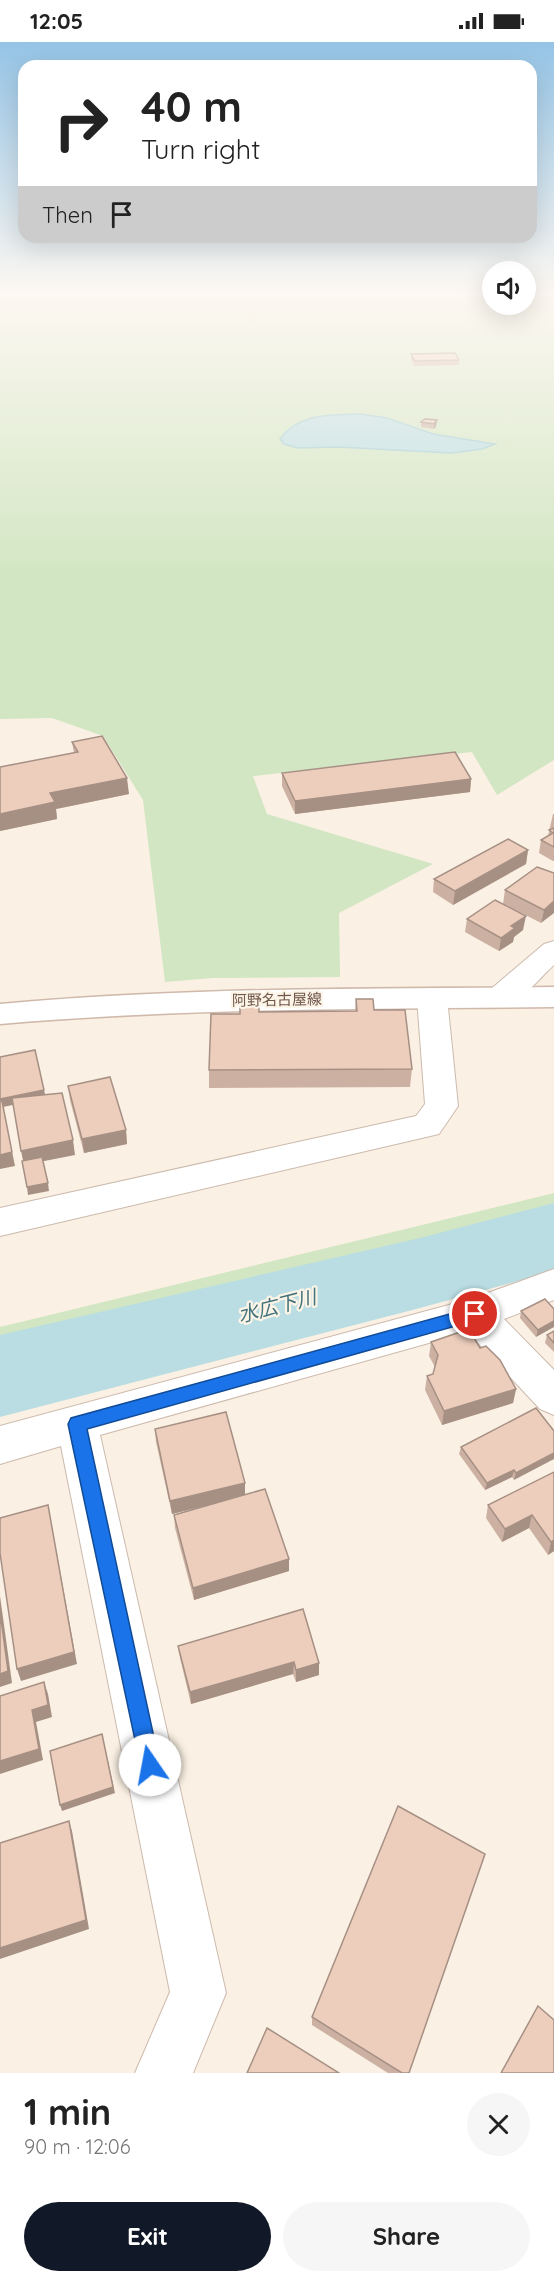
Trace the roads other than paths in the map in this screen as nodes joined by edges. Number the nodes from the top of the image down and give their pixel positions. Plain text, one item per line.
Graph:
1 (554, 950) edge
2 (502, 996) junction
3 (554, 997) edge
4 (432, 998) junction
5 (0, 1014) edge
6 (0, 1222) edge
7 (554, 1284) edge
8 (475, 1314) junction
9 (554, 1397) edge
10 (77, 1424) junction
11 (0, 1445) edge
12 (164, 2073) edge

1 - 2 street
2 - 3 main road, 阿野名古屋線
2 - 4 main road, 阿野名古屋線
4 - 5 main road, 阿野名古屋線
4 - 6 street
7 - 8 street
8 - 9 street
8 - 10 street
10 - 11 street
10 - 12 street

